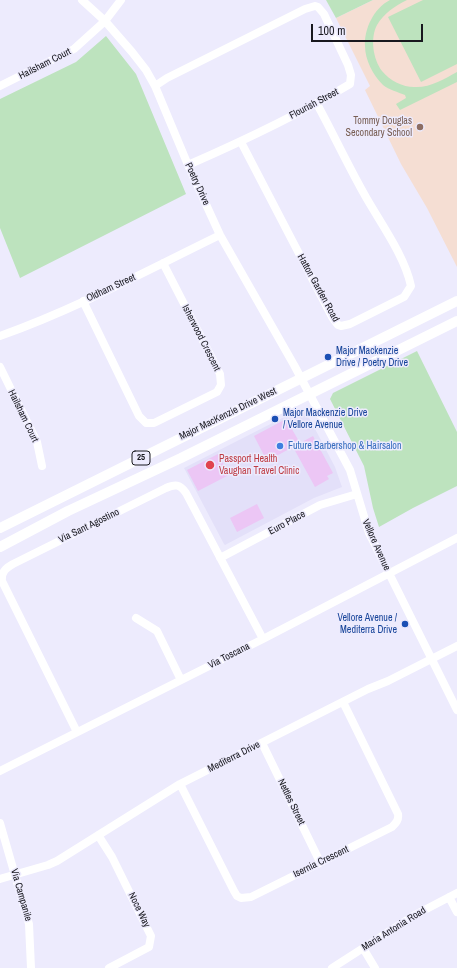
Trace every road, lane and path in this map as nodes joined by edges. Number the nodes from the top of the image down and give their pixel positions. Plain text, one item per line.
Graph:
1 (82, 0) edge
2 (121, 0) edge
3 (105, 21) junction
4 (0, 86) edge
5 (155, 86) junction
6 (317, 104) junction
7 (241, 142) junction
8 (188, 165) junction
9 (220, 235) junction
10 (163, 263) junction
11 (83, 301) junction
12 (457, 301) edge
13 (457, 321) edge
14 (0, 336) edge
15 (0, 367) edge
16 (300, 379) junction
17 (309, 394) junction
18 (42, 466) dead end
19 (357, 494) junction
20 (0, 528) edge
21 (457, 538) edge
22 (0, 547) edge
23 (220, 558) junction
24 (389, 573) junction
25 (136, 618) dead end
26 (263, 639) junction
27 (457, 646) edge
28 (432, 659) junction
29 (181, 680) junction
30 (343, 702) junction
31 (457, 710) edge
32 (77, 732) junction
33 (262, 743) junction
34 (0, 771) edge
35 (180, 784) junction
36 (0, 823) edge
37 (98, 835) junction
38 (320, 862) junction
39 (16, 875) junction
40 (0, 879) edge
41 (453, 895) edge
42 (457, 912) edge
43 (362, 948) junction
44 (31, 968) edge
45 (109, 968) edge
46 (332, 968) edge
47 (375, 968) edge

1 - 3 street, Poetry Drive
2 - 3 street, Hailsham Court
3 - 4 street, Hailsham Court
3 - 5 street, Poetry Drive
5 - 6 street, Flourish Street
5 - 8 street, Poetry Drive
6 - 7 street, Flourish Street
6 - 7 street, Hatton Garden Road
7 - 8 street, Flourish Street
8 - 9 street, Poetry Drive
9 - 10 street, Oldham Street
9 - 16 street, Poetry Drive
10 - 11 street, Oldham Street
10 - 11 street, Isherwood Crescent
11 - 14 street, Oldham Street
12 - 16 main road, Major MacKenzie Drive West / 25
13 - 17 main road, Major MacKenzie Drive West / 25
15 - 18 street, Hailsham Court
16 - 17 street, Vellore Avenue
16 - 20 main road, Major MacKenzie Drive West / 25
17 - 19 street, Vellore Avenue
17 - 22 main road, Major MacKenzie Drive West / 25
19 - 23 street, Euro Place
19 - 24 street, Vellore Avenue
21 - 24 street, Via Toscana
23 - 26 street, Via Sant Agostino
23 - 32 street, Via Sant Agostino
24 - 26 street, Via Toscana
24 - 28 street, Vellore Avenue
25 - 29 street
26 - 29 street, Via Toscana
27 - 28 street, Mediterra Drive
28 - 30 street, Mediterra Drive
28 - 31 street, Vellore Avenue
29 - 32 street, Via Toscana
30 - 33 street, Mediterra Drive
30 - 38 street, Isernia Crescent
32 - 34 street, Via Toscana
33 - 35 street, Mediterra Drive
33 - 38 street, Nettles Street
35 - 37 street, Mediterra Drive
35 - 38 street, Isernia Crescent
36 - 39 street, Via Campanile
37 - 39 street, Mediterra Drive
37 - 45 street, Noce Way
39 - 40 street, Mediterra Drive
39 - 44 street, Via Campanile
41 - 42 street
41 - 43 street, Maria Antonia Road
43 - 46 street, Maria Antonia Road
43 - 47 street

